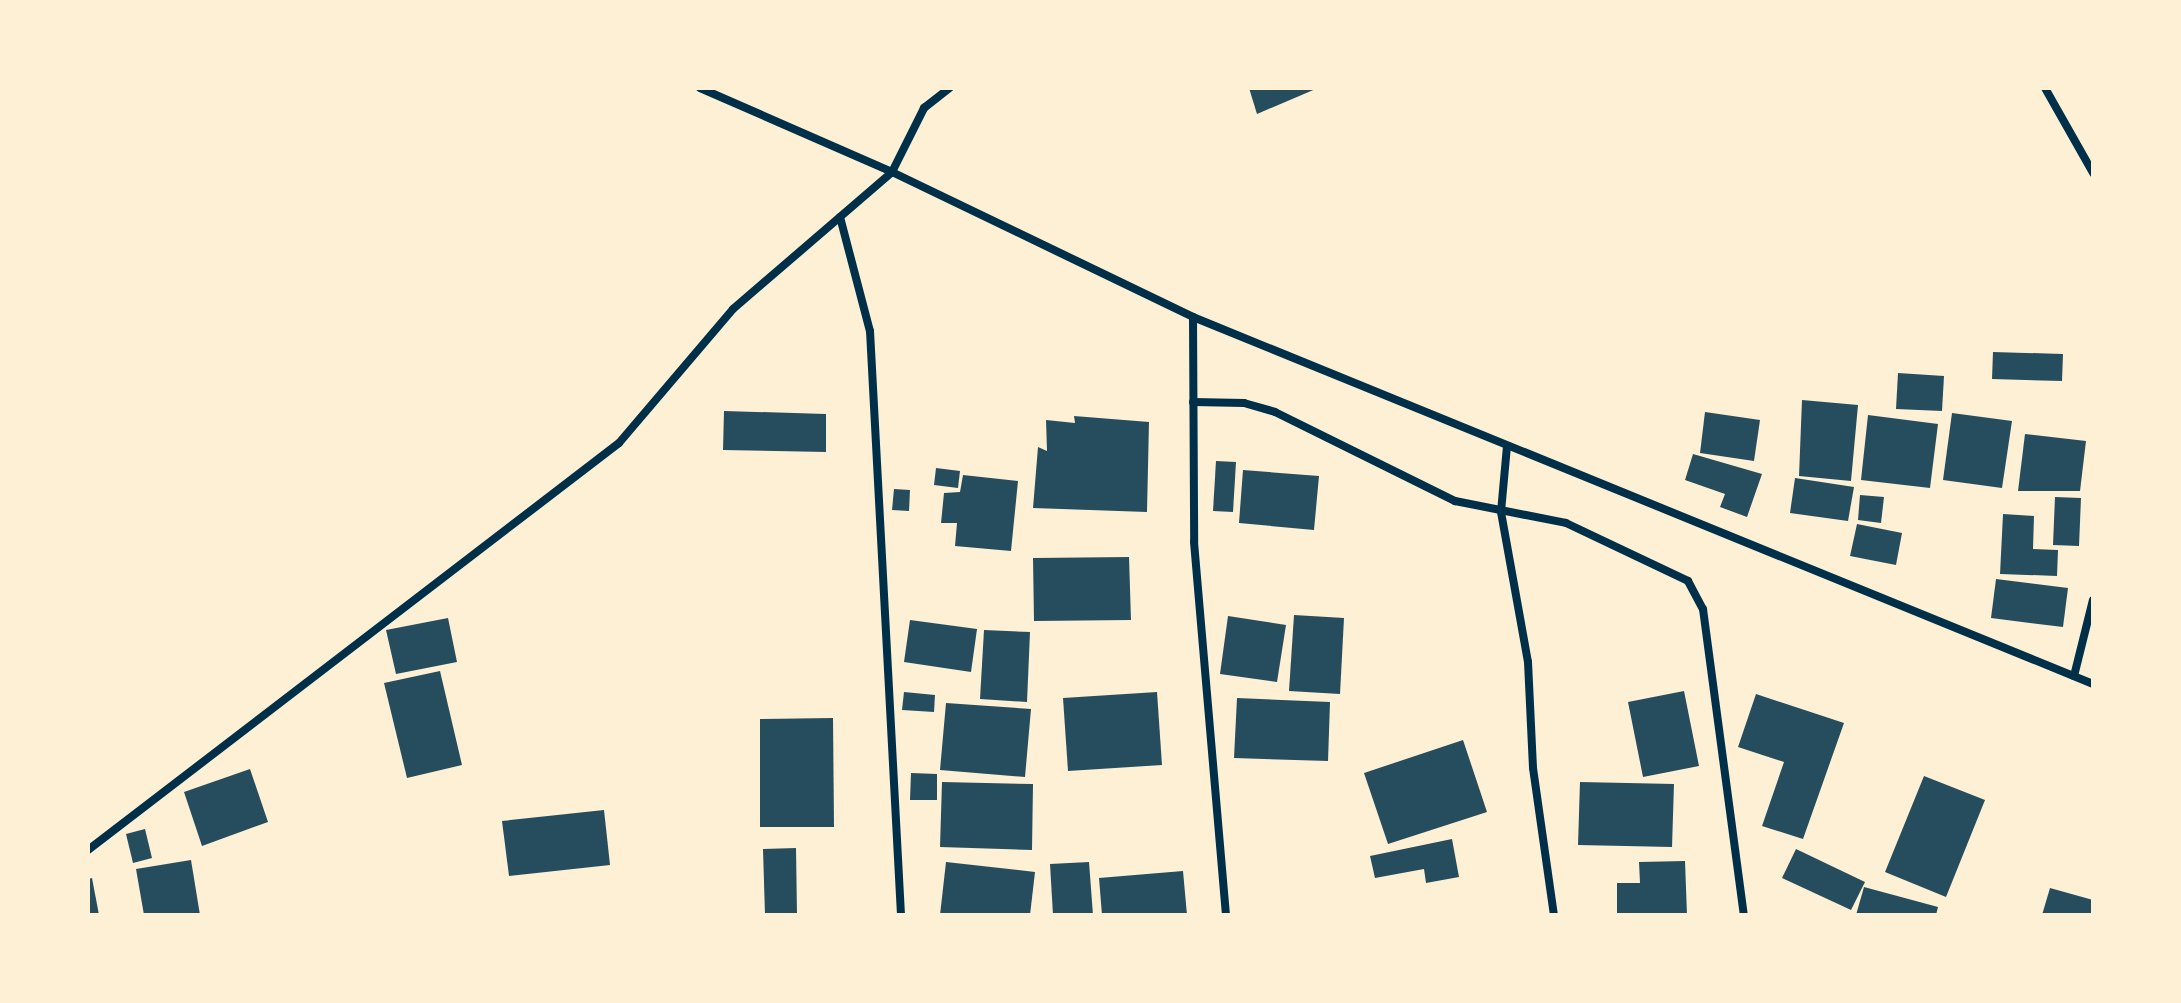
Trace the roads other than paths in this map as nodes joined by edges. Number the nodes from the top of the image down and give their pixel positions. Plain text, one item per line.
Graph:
1 (700, 88) edge
2 (950, 88) edge
3 (2045, 88) edge
4 (892, 172) junction
5 (2093, 173) edge
6 (840, 217) junction
7 (1193, 317) junction
8 (1193, 402) junction
9 (1507, 446) junction
10 (1501, 512) junction
11 (2093, 600) edge
12 (2074, 676) junction
13 (2093, 684) edge
14 (88, 850) edge
15 (901, 915) edge
16 (1226, 915) edge
17 (1554, 915) edge
18 (1744, 915) edge

1 - 4 street
2 - 4 street
3 - 5 street
4 - 6 street
4 - 7 street
6 - 14 street
6 - 15 street
7 - 8 street
7 - 9 street
8 - 10 street
8 - 16 street
9 - 10 street
9 - 12 street
10 - 17 street
10 - 18 street
11 - 12 street
12 - 13 street

